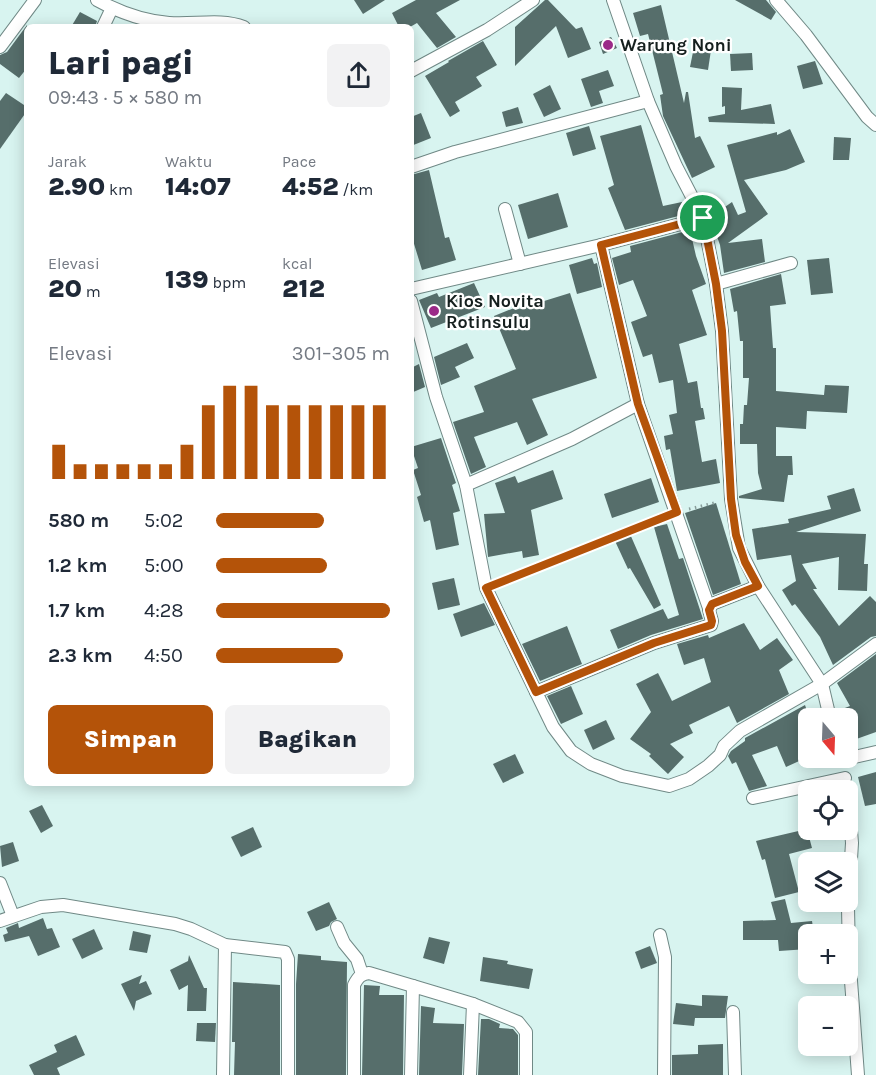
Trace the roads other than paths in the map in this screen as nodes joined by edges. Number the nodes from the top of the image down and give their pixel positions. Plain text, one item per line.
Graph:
1 (35, 0) edge
2 (97, 0) edge
3 (533, 0) edge
4 (613, 0) edge
5 (776, 0) edge
6 (112, 8) junction
7 (104, 24) edge
8 (165, 24) edge
9 (187, 24) edge
10 (232, 24) edge
11 (0, 47) edge
12 (415, 69) edge
13 (648, 101) junction
14 (876, 125) edge
15 (414, 165) edge
16 (505, 209) dead end
17 (703, 218) junction
18 (601, 245) junction
19 (791, 263) dead end
20 (516, 265) junction
21 (716, 284) junction
22 (414, 288) edge
23 (414, 314) edge
24 (638, 404) junction
25 (466, 485) junction
26 (758, 586) junction
27 (709, 608) junction
28 (876, 644) edge
29 (822, 684) junction
30 (536, 692) junction
31 (828, 708) edge
32 (876, 752) edge
33 (858, 756) edge
34 (798, 792) edge
35 (753, 798) dead end
36 (852, 840) edge
37 (0, 883) edge
38 (13, 916) junction
39 (0, 921) edge
40 (337, 927) dead end
41 (660, 935) dead end
42 (225, 945) junction
43 (362, 974) junction
44 (413, 987) junction
45 (473, 1004) junction
46 (733, 1012) dead end
47 (223, 1075) edge
48 (288, 1075) edge
49 (354, 1075) edge
50 (411, 1075) edge
51 (470, 1075) edge
52 (526, 1075) edge
53 (664, 1075) edge
54 (735, 1075) edge
55 (858, 1075) edge

1 - 11 street
2 - 6 street
3 - 12 street
4 - 13 street
5 - 14 street
6 - 7 street
6 - 8 street
9 - 10 street
13 - 15 street
13 - 17 street
16 - 20 street
17 - 18 street
17 - 21 street
18 - 20 street
18 - 24 street
19 - 21 street
20 - 22 street
21 - 26 street
23 - 25 street
24 - 25 street
24 - 27 street
25 - 30 street
26 - 27 street
26 - 29 street
27 - 30 street
28 - 29 street
29 - 30 street
29 - 31 street
32 - 33 street
34 - 35 street
36 - 55 street
37 - 38 street
38 - 39 street
38 - 42 street
40 - 43 street
41 - 53 street
42 - 47 street
42 - 48 street
43 - 44 street
43 - 49 street
44 - 45 street
44 - 50 street
45 - 51 street
45 - 52 street
46 - 54 street

